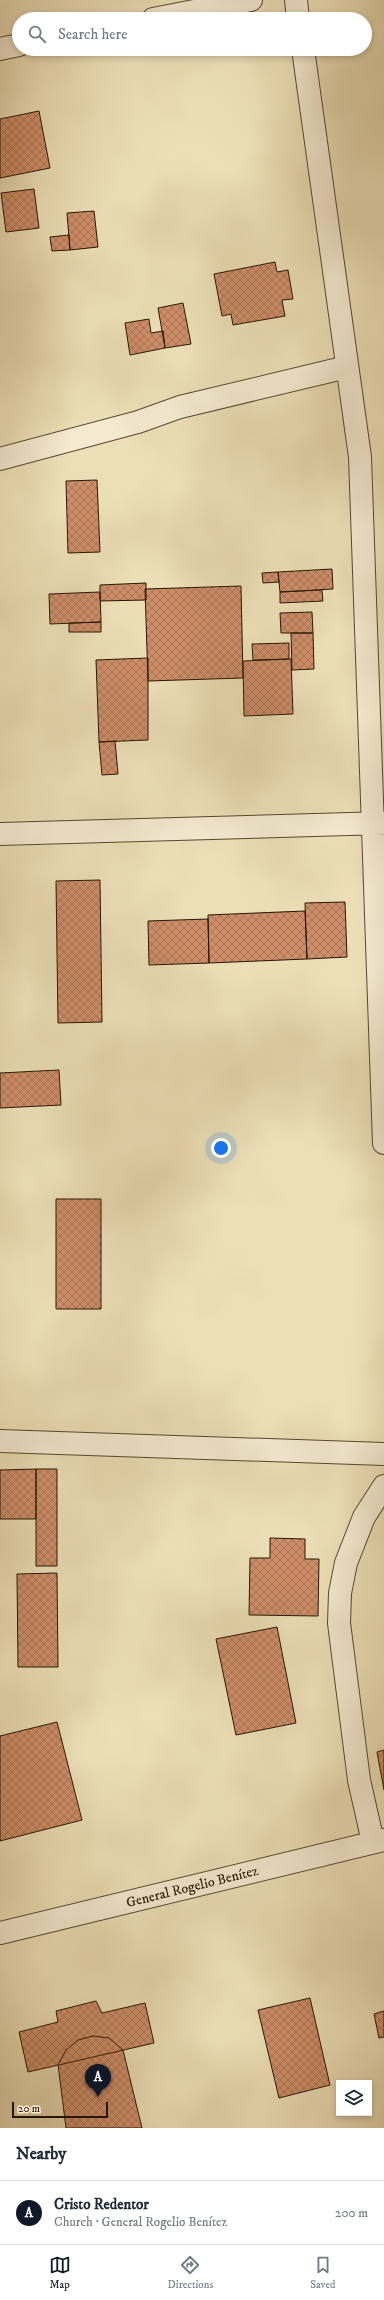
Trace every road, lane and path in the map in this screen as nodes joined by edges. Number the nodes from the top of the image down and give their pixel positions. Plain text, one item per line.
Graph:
1 (251, 0) edge
2 (296, 0) edge
3 (189, 12) edge
4 (297, 12) edge
5 (12, 46) edge
6 (0, 49) edge
7 (304, 56) edge
8 (347, 367) junction
9 (0, 459) edge
10 (379, 823) edge
11 (0, 834) edge
12 (384, 1143) edge
13 (0, 1441) edge
14 (384, 1454) edge
15 (384, 1486) edge
16 (378, 1841) edge
17 (0, 1933) edge

1 - 3 street
2 - 4 street
5 - 6 street
7 - 8 street
8 - 9 street
8 - 10 street
10 - 11 street
10 - 12 street
13 - 14 street
15 - 16 street
16 - 17 street, General Rogelio Benítez

